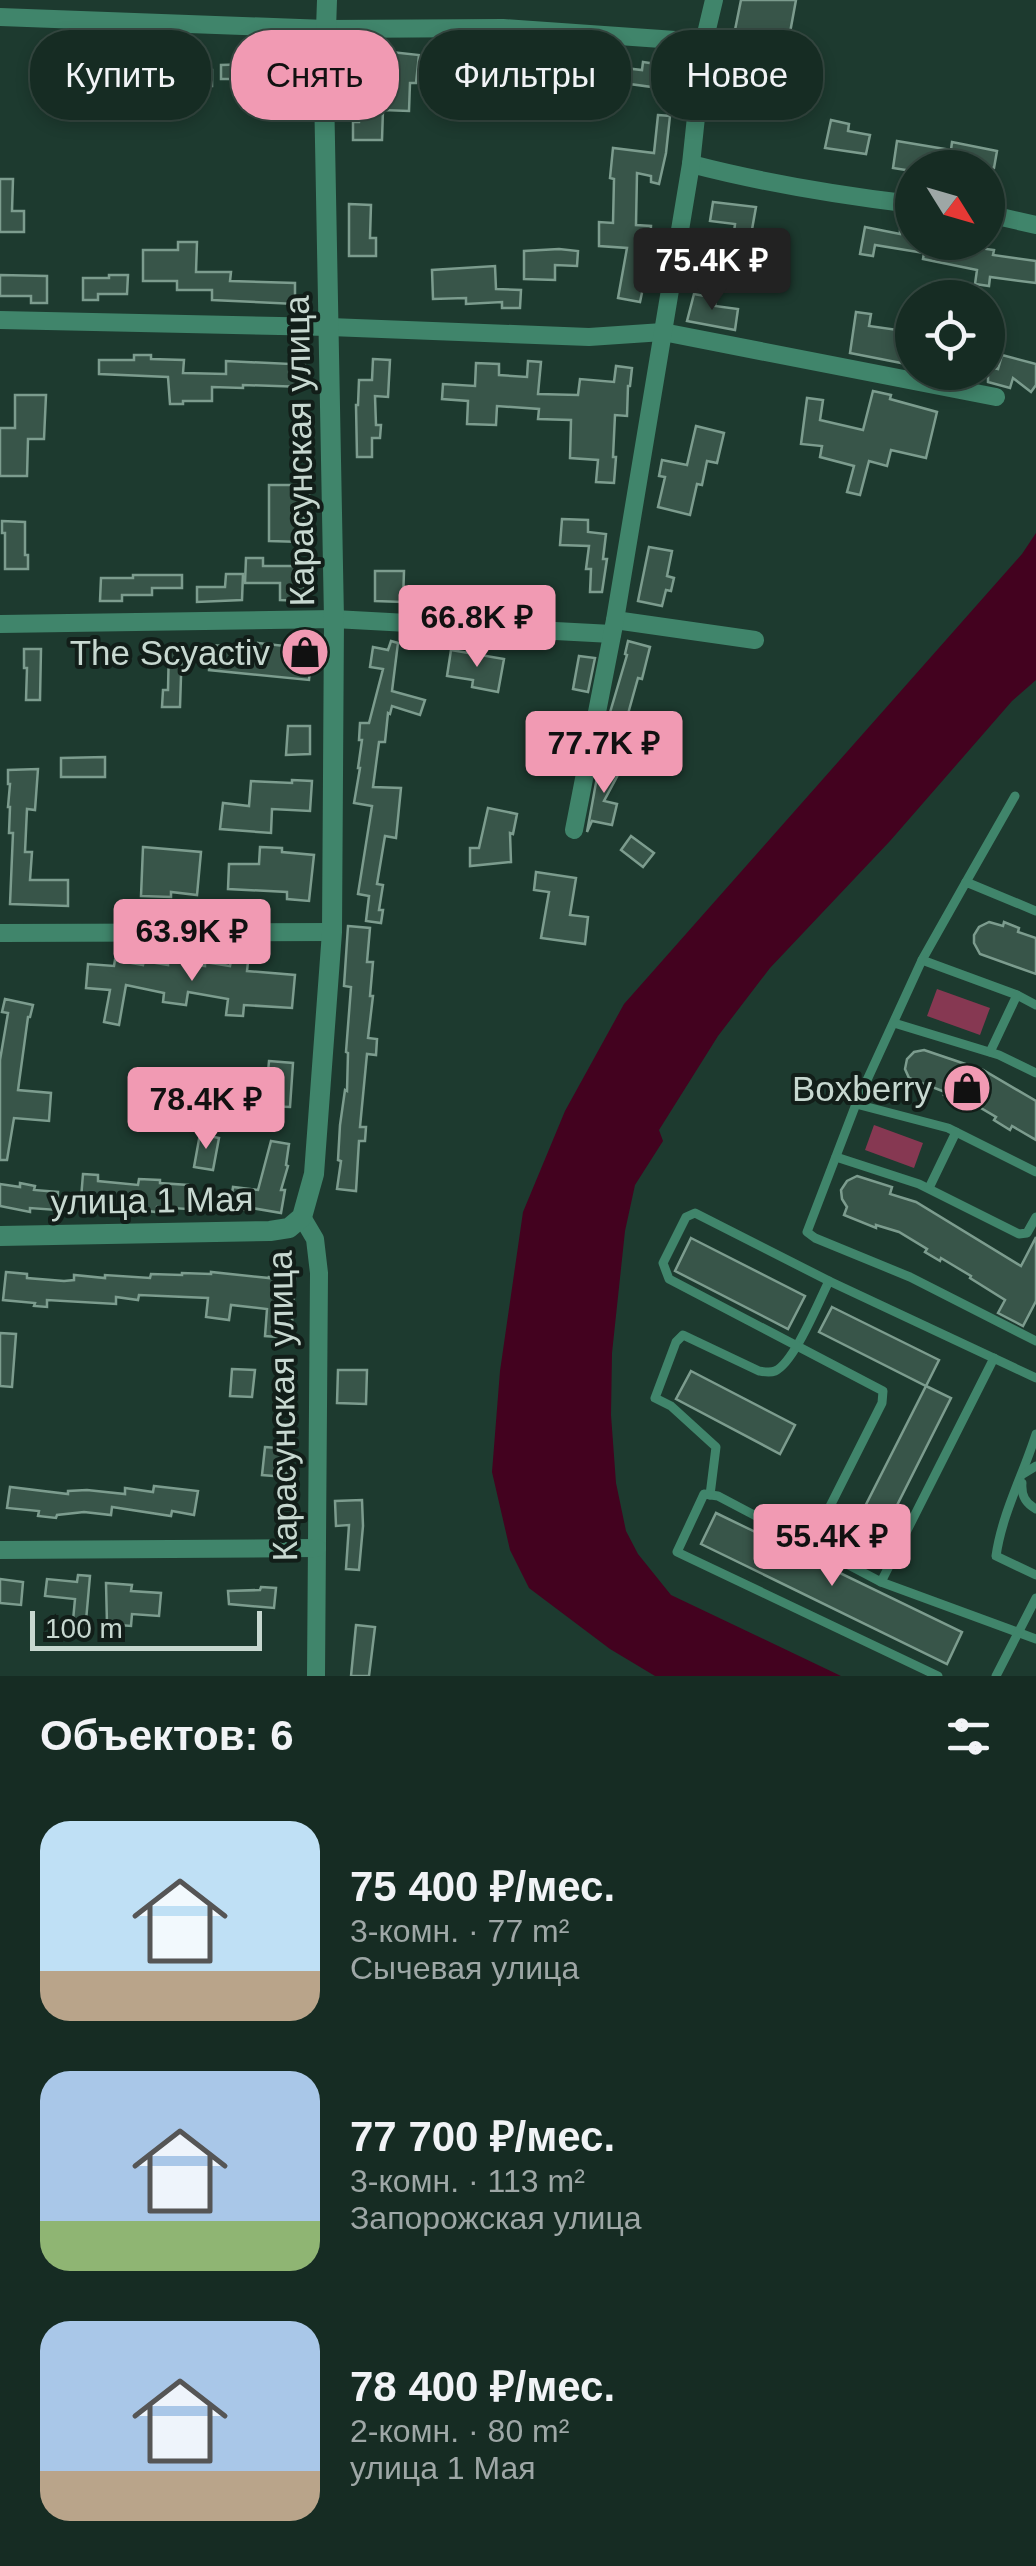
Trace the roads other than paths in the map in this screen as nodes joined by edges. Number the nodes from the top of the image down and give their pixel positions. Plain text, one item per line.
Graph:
1 (327, 0) edge
2 (714, 0) edge
3 (0, 17) edge
4 (326, 29) junction
5 (707, 30) edge
6 (651, 38) edge
7 (695, 120) edge
8 (690, 164) junction
9 (895, 202) edge
10 (1005, 218) edge
11 (1036, 225) edge
12 (0, 320) edge
13 (330, 327) junction
14 (663, 332) junction
15 (996, 397) dead end
16 (334, 619) junction
17 (0, 624) edge
18 (613, 627) junction
19 (755, 640) dead end
20 (1016, 796) dead end
21 (574, 830) dead end
22 (966, 882) junction
23 (1036, 911) edge
24 (0, 932) edge
25 (332, 932) junction
26 (922, 960) junction
27 (1017, 995) junction
28 (1036, 1005) edge
29 (894, 1023) junction
30 (990, 1052) junction
31 (1036, 1073) edge
32 (856, 1104) junction
33 (956, 1132) junction
34 (836, 1157) junction
35 (1036, 1172) edge
36 (929, 1188) junction
37 (1036, 1216) edge
38 (302, 1217) junction
39 (0, 1236) edge
40 (829, 1282) junction
41 (1036, 1340) edge
42 (798, 1346) junction
43 (994, 1358) junction
44 (1036, 1378) edge
45 (1036, 1434) edge
46 (1036, 1461) edge
47 (1023, 1474) junction
48 (710, 1495) junction
49 (1036, 1509) edge
50 (810, 1546) junction
51 (317, 1548) junction
52 (0, 1550) edge
53 (1036, 1575) edge
54 (881, 1582) junction
55 (1036, 1598) edge
56 (1019, 1632) junction
57 (1036, 1639) edge
58 (316, 1676) edge
59 (938, 1676) edge
60 (996, 1676) edge

1 - 4 street, Карасунская улица
2 - 5 street
3 - 4 street
4 - 6 street
4 - 13 street, Карасунская улица
7 - 8 street
8 - 9 street
8 - 14 street
10 - 11 street
12 - 13 street
13 - 14 street
13 - 16 street, Карасунская улица
14 - 15 street
14 - 18 street
16 - 17 street
16 - 18 street
16 - 25 street, Карасунская улица
18 - 19 street
18 - 21 street
20 - 22 lane
22 - 23 lane
22 - 26 lane
24 - 25 street
25 - 38 street, Карасунская улица
26 - 27 lane
26 - 29 lane
27 - 28 lane
27 - 30 lane
29 - 30 lane
29 - 32 lane
30 - 31 lane
32 - 33 lane
32 - 34 lane
33 - 35 lane
33 - 36 lane
34 - 36 lane
34 - 41 lane
36 - 37 lane
38 - 39 street, улица 1 Мая
38 - 51 street, Карасунская улица
40 - 42 lane
40 - 42 lane
40 - 43 lane
42 - 48 lane
42 - 50 lane
43 - 44 lane
43 - 54 lane
45 - 47 lane
46 - 47 lane
47 - 49 lane
47 - 53 lane
48 - 50 lane
48 - 59 lane
50 - 54 lane
51 - 52 street
51 - 58 street, Карасунская улица
54 - 56 lane
55 - 56 lane
56 - 57 lane
56 - 60 lane

